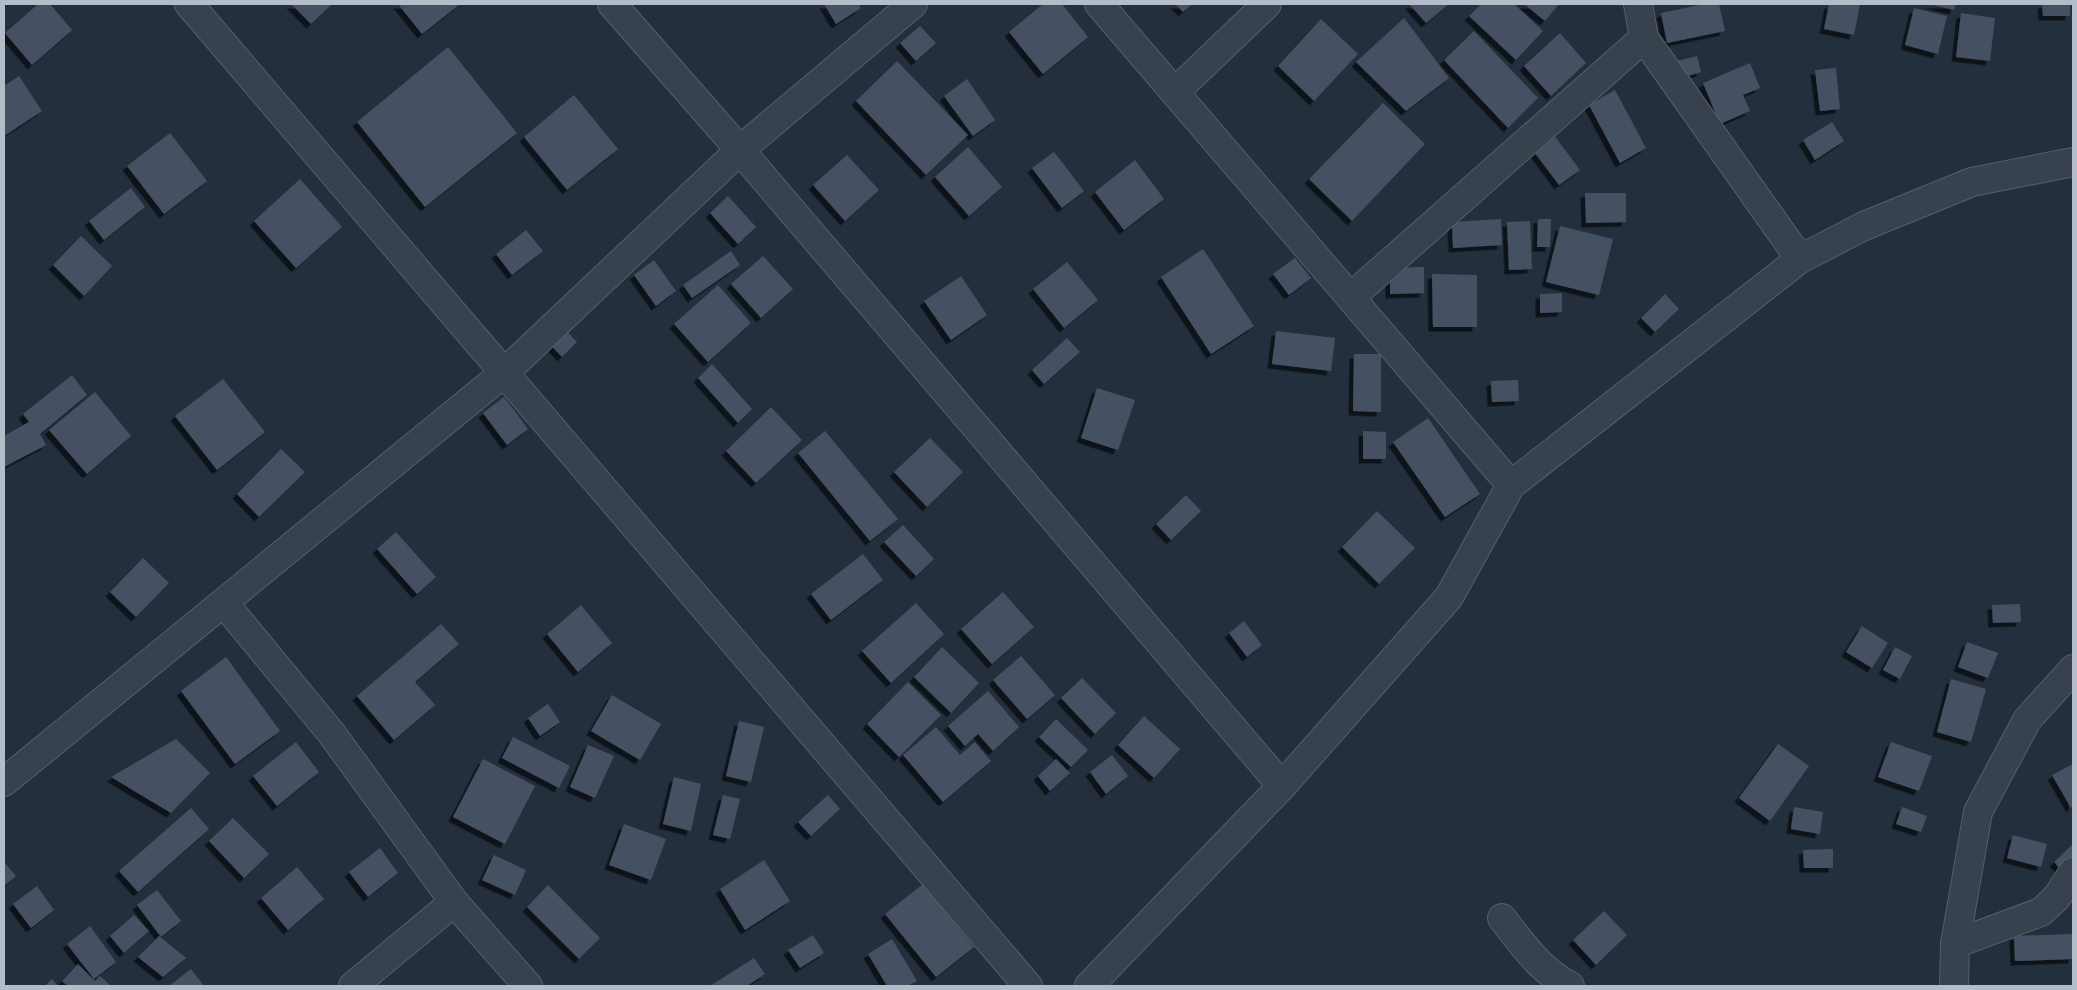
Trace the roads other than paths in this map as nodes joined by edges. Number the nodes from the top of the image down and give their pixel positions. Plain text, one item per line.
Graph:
1 (189, 4) edge
2 (612, 4) edge
3 (912, 4) edge
4 (1099, 4) edge
5 (1267, 4) edge
6 (1638, 4) edge
7 (1644, 38) junction
8 (1175, 92) junction
9 (740, 150) junction
10 (2073, 162) edge
11 (1800, 259) junction
12 (1351, 297) junction
13 (505, 372) junction
14 (1511, 485) junction
15 (224, 602) junction
16 (2073, 670) edge
17 (4, 782) edge
18 (1282, 786) junction
19 (2073, 872) edge
20 (454, 902) junction
21 (1502, 918) dead end
22 (1954, 944) junction
23 (353, 986) edge
24 (528, 986) edge
25 (1028, 986) edge
26 (1089, 986) edge
27 (1570, 986) edge
28 (1954, 986) edge

1 - 13 street
2 - 9 street
3 - 9 street
4 - 8 street
5 - 8 street
6 - 7 street
7 - 11 street
7 - 12 street
8 - 12 street
9 - 13 street
9 - 18 street
10 - 11 street
11 - 14 street
12 - 14 street
13 - 15 street
13 - 25 street
14 - 18 street
15 - 17 street
15 - 20 street
16 - 22 street
18 - 26 street
19 - 22 street
20 - 23 street
20 - 24 street
21 - 27 street
22 - 28 street

